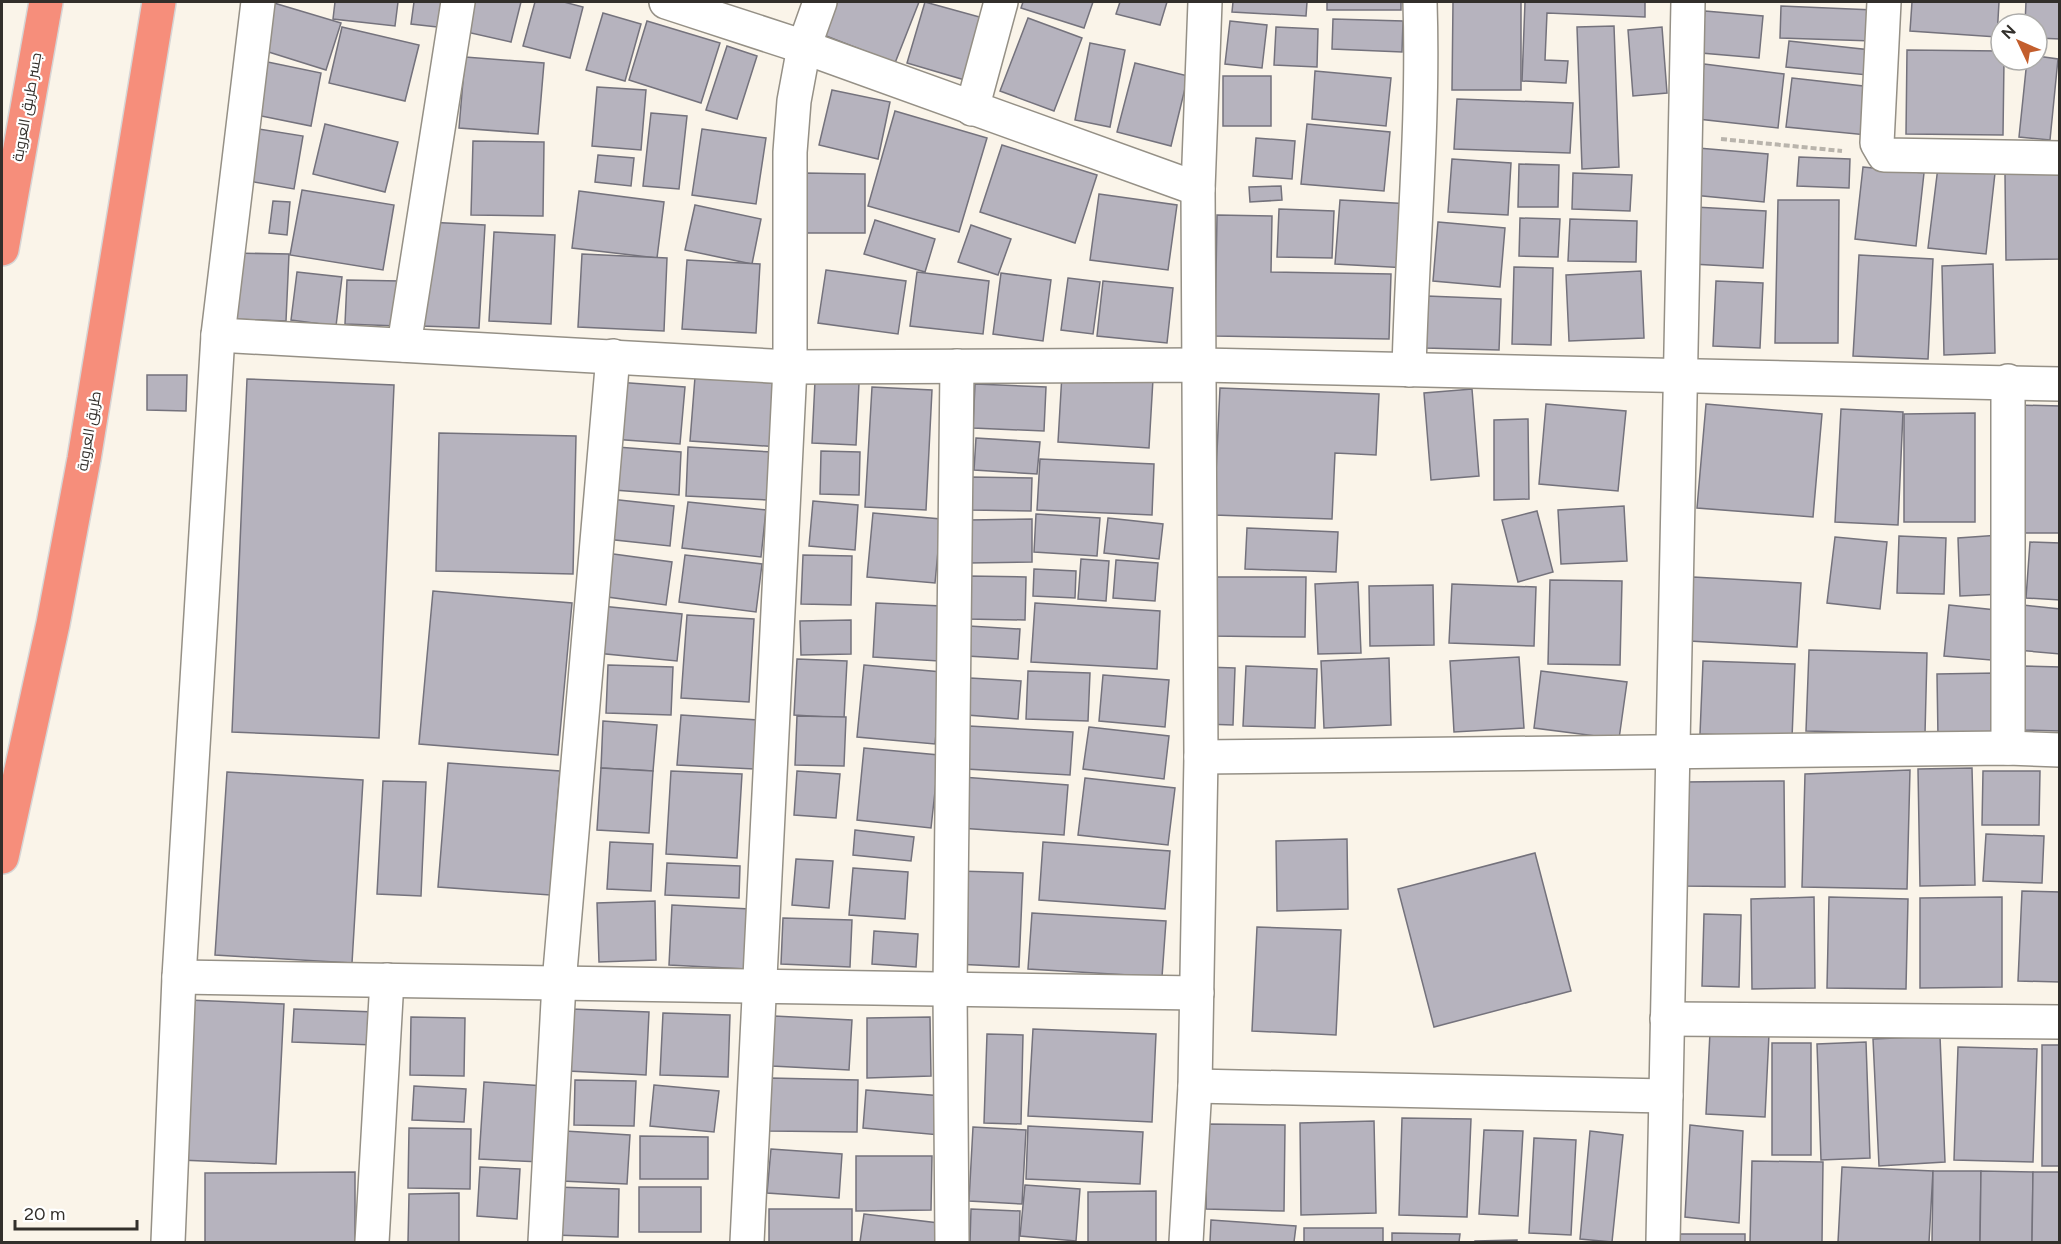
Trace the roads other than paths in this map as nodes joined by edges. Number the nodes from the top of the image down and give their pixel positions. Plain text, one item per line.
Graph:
1 (46, 2) edge
2 (159, 2) edge
3 (258, 2) edge
4 (458, 2) edge
5 (666, 2) edge
6 (820, 2) edge
7 (1001, 2) edge
8 (1205, 2) edge
9 (1420, 2) edge
10 (1688, 2) edge
11 (1884, 2) edge
12 (804, 47) junction
13 (972, 109) junction
14 (2060, 158) edge
15 (1198, 189) junction
16 (2, 249) edge
17 (218, 335) junction
18 (404, 345) junction
19 (613, 356) junction
20 (1201, 365) junction
21 (957, 366) junction
22 (790, 367) junction
23 (1409, 370) junction
24 (1680, 375) junction
25 (2008, 381) junction
26 (2060, 384) edge
27 (2008, 748) junction
28 (2060, 750) edge
29 (1673, 752) junction
30 (1201, 757) junction
31 (2, 857) edge
32 (179, 977) junction
33 (387, 980) junction
34 (559, 983) junction
35 (760, 987) junction
36 (950, 989) junction
37 (1197, 993) junction
38 (1667, 1019) junction
39 (2060, 1022) edge
40 (1195, 1086) junction
41 (1666, 1096) junction
42 (168, 1242) edge
43 (372, 1242) edge
44 (545, 1242) edge
45 (747, 1242) edge
46 (952, 1242) edge
47 (1186, 1242) edge
48 (1663, 1242) edge

1 - 16 highway, جسر طريق العروبة
2 - 31 highway, طريق العروبة
3 - 17 street
4 - 18 street
5 - 12 street
6 - 12 street
7 - 13 street
8 - 15 street
9 - 23 street
10 - 24 street
11 - 14 street
12 - 13 street
12 - 22 street
13 - 15 street
15 - 20 street
17 - 18 street
17 - 32 street
18 - 19 street
19 - 22 street
19 - 34 street
20 - 21 street
20 - 23 street
20 - 30 street
21 - 22 street
21 - 36 street
22 - 35 street
23 - 24 street
24 - 25 street
24 - 29 street
25 - 26 street
25 - 27 street
27 - 28 street
27 - 29 street
29 - 30 street
29 - 38 street
30 - 37 street
32 - 33 street
32 - 42 street
33 - 34 street
33 - 43 street
34 - 35 street
34 - 44 street
35 - 36 street
35 - 45 street
36 - 37 street
36 - 46 street
37 - 40 street
38 - 39 street
38 - 41 street
40 - 41 street
40 - 47 street
41 - 48 street

